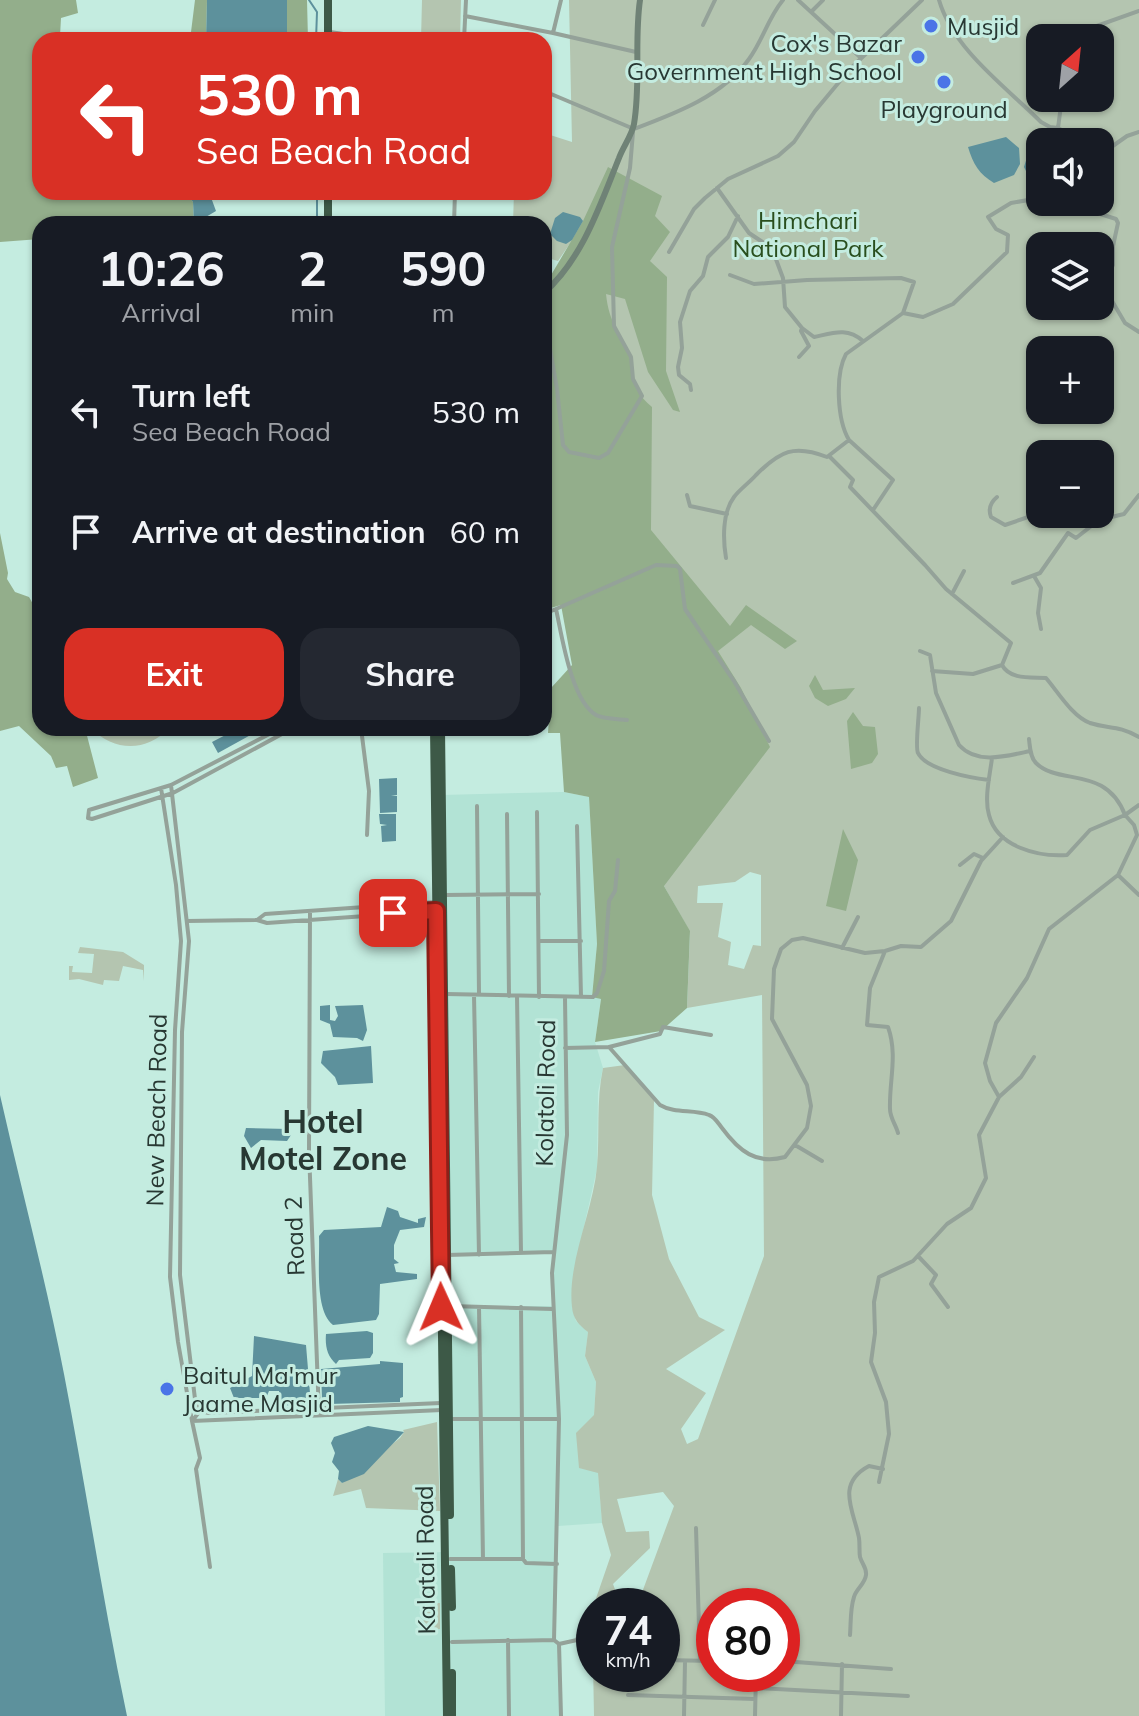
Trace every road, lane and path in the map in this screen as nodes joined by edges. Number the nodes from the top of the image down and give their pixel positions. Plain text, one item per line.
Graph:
1 (328, 0) edge
2 (466, 0) edge
3 (561, 0) edge
4 (640, 0) edge
5 (715, 0) edge
6 (783, 0) edge
7 (798, 0) edge
8 (823, 0) edge
9 (922, 0) edge
10 (939, 0) edge
11 (812, 11) junction
12 (1139, 11) edge
13 (465, 16) junction
14 (1102, 24) edge
15 (703, 25) dead end
16 (328, 32) edge
17 (464, 32) edge
18 (548, 32) edge
19 (553, 33) joint
20 (636, 52) junction
21 (861, 59) junction
22 (552, 94) edge
23 (1060, 112) edge
24 (1058, 128) joint
25 (634, 129) junction
26 (1139, 132) edge
27 (1114, 145) edge
28 (717, 188) junction
29 (1026, 200) edge
30 (738, 216) junction
31 (1107, 216) edge
32 (669, 252) dead end
33 (730, 275) dead end
34 (784, 282) junction
35 (552, 284) edge
36 (903, 313) junction
37 (802, 328) junction
38 (1139, 332) edge
39 (863, 341) junction
40 (799, 357) dead end
41 (552, 360) edge
42 (691, 390) dead end
43 (849, 440) junction
44 (829, 456) junction
45 (687, 495) dead end
46 (1139, 495) edge
47 (997, 497) dead end
48 (873, 510) junction
49 (727, 514) junction
50 (1114, 516) edge
51 (1026, 519) edge
52 (1088, 528) edge
53 (726, 558) dead end
54 (964, 571) dead end
55 (1034, 576) junction
56 (1013, 583) dead end
57 (952, 594) junction
58 (556, 609) junction
59 (552, 611) edge
60 (1041, 629) dead end
61 (920, 651) dead end
62 (1002, 665) junction
63 (932, 671) junction
64 (919, 708) dead end
65 (627, 720) dead end
66 (266, 736) edge
67 (278, 736) edge
68 (362, 736) edge
69 (435, 736) edge
70 (440, 736) edge
71 (1139, 737) edge
72 (1029, 739) dead end
73 (769, 741) dead end
74 (1030, 751) junction
75 (992, 758) junction
76 (438, 775) junction
77 (989, 780) junction
78 (171, 785) junction
79 (161, 788) junction
80 (173, 793) junction
81 (162, 796) junction
82 (1139, 805) edge
83 (477, 806) dead end
84 (537, 812) dead end
85 (507, 814) dead end
86 (1125, 815) junction
87 (577, 826) dead end
88 (367, 835) dead end
89 (1003, 837) junction
90 (983, 858) junction
91 (618, 860) dead end
92 (960, 865) dead end
93 (1118, 875) junction
94 (1137, 888) edge
95 (508, 894) junction
96 (539, 894) junction
97 (477, 895) junction
98 (1139, 895) edge
99 (438, 903) junction
100 (371, 906) junction
101 (310, 911) junction
102 (372, 915) junction
103 (858, 917) dead end
104 (180, 920) junction
105 (257, 920) junction
106 (311, 920) junction
107 (187, 921) junction
108 (539, 941) junction
109 (581, 941) junction
110 (842, 948) junction
111 (885, 951) junction
112 (444, 994) junction
113 (476, 995) junction
114 (177, 996) junction
115 (509, 996) junction
116 (517, 996) junction
117 (185, 997) junction
118 (539, 997) junction
119 (581, 997) junction
120 (565, 998) junction
121 (711, 1035) dead end
122 (609, 1047) junction
123 (565, 1048) junction
124 (1034, 1057) dead end
125 (175, 1071) junction
126 (182, 1071) junction
127 (999, 1097) junction
128 (898, 1133) dead end
129 (795, 1145) junction
130 (822, 1161) dead end
131 (553, 1252) junction
132 (521, 1253) junction
133 (446, 1255) junction
134 (479, 1255) junction
135 (918, 1256) junction
136 (180, 1275) junction
137 (170, 1277) junction
138 (444, 1277) junction
139 (448, 1306) junction
140 (479, 1307) junction
141 (521, 1307) junction
142 (948, 1307) dead end
143 (552, 1309) junction
144 (445, 1405) junction
145 (318, 1407) junction
146 (200, 1411) junction
147 (319, 1415) junction
148 (449, 1419) junction
149 (481, 1419) junction
150 (522, 1419) junction
151 (559, 1419) junction
152 (192, 1421) junction
153 (883, 1469) junction
154 (879, 1482) dead end
155 (696, 1528) dead end
156 (450, 1559) junction
157 (483, 1559) junction
158 (523, 1559) junction
159 (557, 1564) junction
160 (210, 1567) dead end
161 (698, 1588) edge
162 (850, 1635) dead end
163 (508, 1640) junction
164 (576, 1640) edge
165 (452, 1642) junction
166 (557, 1642) junction
167 (696, 1660) edge
168 (680, 1661) edge
169 (685, 1661) junction
170 (800, 1662) edge
171 (842, 1664) junction
172 (891, 1669) dead end
173 (800, 1690) edge
174 (755, 1692) edge
175 (842, 1692) junction
176 (628, 1695) dead end
177 (908, 1696) dead end
178 (684, 1698) junction
179 (755, 1699) junction
180 (450, 1716) edge
181 (509, 1716) edge
182 (561, 1716) edge
183 (684, 1716) edge
184 (755, 1716) edge
185 (841, 1716) edge

1 - 16 highway
2 - 13 street
3 - 19 street
4 - 20 street
5 - 15 street
6 - 25 street
7 - 11 street
8 - 11 street
9 - 21 street
10 - 24 street
11 - 21 street
12 - 14 street
13 - 17 street
13 - 18 street
19 - 20 street
20 - 25 street
21 - 28 street
22 - 25 street
23 - 24 street
25 - 35 street
25 - 41 street
26 - 27 street
28 - 30 street
28 - 32 street
29 - 36 street
30 - 34 street
30 - 42 street
31 - 38 street
33 - 34 street
34 - 36 street
34 - 37 street
36 - 39 street
37 - 39 street
37 - 40 street
39 - 43 street
43 - 44 street
43 - 48 street
44 - 48 street
44 - 49 street
45 - 49 street
46 - 50 street
47 - 51 street
48 - 57 street
49 - 53 street
52 - 55 street
54 - 57 street
55 - 56 street
55 - 60 street
57 - 62 street
58 - 59 street
58 - 65 street
58 - 73 street
61 - 63 street
62 - 63 street
62 - 71 street
63 - 75 street
64 - 77 street
66 - 78 street
67 - 80 street
68 - 88 street
69 - 76 highway
70 - 76 highway
72 - 74 street
74 - 75 street
74 - 86 street
75 - 77 street
76 - 99 highway
77 - 89 street
78 - 79 street
78 - 80 street, New Beach Road
79 - 81 street, New Beach Road
79 - 81 street
80 - 81 street
80 - 107 street, New Beach Road
81 - 104 street, New Beach Road
82 - 86 street
83 - 97 street
84 - 96 street
85 - 95 street
86 - 89 street
86 - 93 street
87 - 109 street
89 - 90 street
90 - 92 street
90 - 111 street
91 - 119 street
93 - 94 street
93 - 127 street
94 - 98 street
95 - 96 street
95 - 97 street
95 - 115 street
96 - 108 street
97 - 99 street
97 - 113 street
99 - 100 street
99 - 102 street
99 - 112 highway
99 - 138 highway
100 - 101 street
100 - 102 street
101 - 105 street
101 - 106 street, Road 2
102 - 106 street
103 - 110 street
104 - 107 street
104 - 114 street, New Beach Road
105 - 106 street
105 - 107 street
106 - 145 street, Road 2
107 - 117 street, New Beach Road
108 - 109 street
108 - 118 street
109 - 119 street
110 - 111 street
110 - 129 street
111 - 128 street
112 - 113 street, Kolatoli Road
112 - 133 highway
113 - 115 street, Kolatoli Road
113 - 134 street
114 - 117 street
114 - 125 street, New Beach Road
115 - 116 street, Kolatoli Road
116 - 118 street, Kolatoli Road
116 - 132 street, Kolatoli Road
117 - 126 street, New Beach Road
118 - 120 street, Kolatoli Road
119 - 120 street
120 - 123 street, Kolatoli Road
121 - 122 street
122 - 123 street
122 - 129 street
123 - 131 street, Kolatoli Road
124 - 127 street
125 - 126 street
125 - 137 street, New Beach Road
126 - 136 street, New Beach Road
127 - 135 street
129 - 130 street
131 - 132 street
131 - 143 street, Kolatoli Road
132 - 134 street
133 - 134 street
133 - 138 highway
135 - 142 street
135 - 153 street
136 - 137 street
136 - 146 street, New Beach Road
137 - 152 street, New Beach Road
138 - 139 highway
138 - 144 highway
139 - 140 street
139 - 144 highway
140 - 141 street
140 - 149 street
141 - 143 street
141 - 150 street
143 - 151 street
144 - 145 street
144 - 147 street
144 - 148 highway, Kalatali Road
144 - 180 highway, Kalatali Road
145 - 146 street
145 - 147 street, Road 2
146 - 152 street
147 - 152 street
148 - 149 street
148 - 156 highway, Kalatali Road
149 - 150 street
149 - 157 street
150 - 151 street
150 - 158 street
151 - 159 street
152 - 160 street, New Beach Road
153 - 154 street
153 - 162 street
155 - 161 street
156 - 157 street
156 - 165 highway, Kalatali Road
157 - 158 street
158 - 159 street
159 - 166 street
163 - 165 street
163 - 166 street
163 - 181 street
164 - 166 street
165 - 180 highway, Kalatali Road
166 - 182 street
167 - 169 street
168 - 169 street
169 - 178 street
170 - 171 street
171 - 172 street
171 - 175 street
173 - 175 street
174 - 179 street
175 - 177 street
175 - 185 street
176 - 178 street
178 - 179 street
178 - 183 street
179 - 184 street

